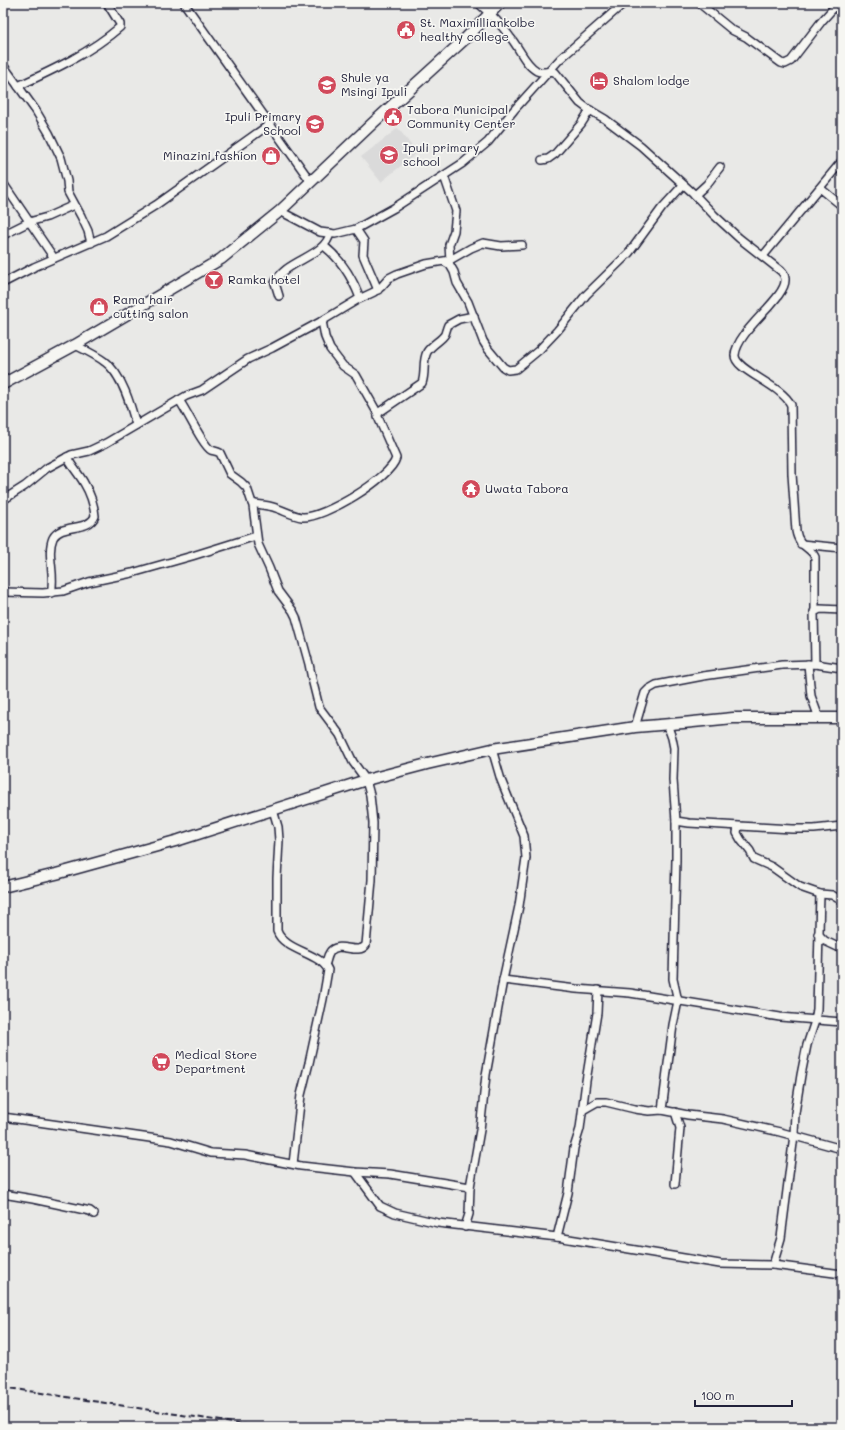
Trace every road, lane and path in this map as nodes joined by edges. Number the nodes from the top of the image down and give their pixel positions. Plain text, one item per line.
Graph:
1 (107, 3) edge
2 (478, 3) edge
3 (500, 3) edge
4 (699, 3) edge
5 (838, 3) edge
6 (187, 4) edge
7 (620, 4) edge
8 (490, 13) junction
9 (3, 65) edge
10 (550, 72) junction
11 (18, 86) junction
12 (590, 110) junction
13 (270, 124) junction
14 (542, 160) dead end
15 (842, 161) edge
16 (720, 167) dead end
17 (444, 176) junction
18 (311, 182) junction
19 (3, 183) edge
20 (683, 185) junction
21 (820, 188) junction
22 (695, 195) junction
23 (74, 205) junction
24 (842, 206) edge
25 (280, 211) junction
26 (29, 222) junction
27 (356, 229) junction
28 (330, 233) junction
29 (3, 235) edge
30 (91, 244) junction
31 (522, 245) dead end
32 (324, 246) junction
33 (763, 256) junction
34 (54, 258) junction
35 (447, 261) junction
36 (3, 282) edge
37 (378, 290) junction
38 (279, 296) dead end
39 (360, 298) junction
40 (474, 316) junction
41 (322, 321) junction
42 (75, 345) junction
43 (3, 384) edge
44 (179, 400) junction
45 (378, 414) junction
46 (136, 425) junction
47 (67, 457) junction
48 (3, 500) edge
49 (252, 503) junction
50 (256, 536) junction
51 (801, 544) junction
52 (842, 548) edge
53 (3, 592) edge
54 (51, 593) junction
55 (815, 610) junction
56 (842, 610) edge
57 (812, 664) junction
58 (842, 668) edge
59 (819, 718) junction
60 (842, 718) edge
61 (667, 724) junction
62 (635, 727) junction
63 (492, 749) junction
64 (366, 780) junction
65 (273, 810) junction
66 (676, 821) junction
67 (842, 826) edge
68 (738, 827) junction
69 (3, 887) edge
70 (820, 894) junction
71 (842, 901) edge
72 (818, 934) junction
73 (842, 949) edge
74 (325, 964) junction
75 (503, 980) junction
76 (598, 990) junction
77 (678, 1001) junction
78 (815, 1021) junction
79 (842, 1022) edge
80 (582, 1110) junction
81 (662, 1110) junction
82 (676, 1112) junction
83 (3, 1117) edge
84 (794, 1136) junction
85 (842, 1149) edge
86 (293, 1164) junction
87 (355, 1172) junction
88 (675, 1184) dead end
89 (470, 1187) junction
90 (3, 1194) edge
91 (94, 1214) dead end
92 (469, 1214) junction
93 (465, 1227) junction
94 (476, 1228) junction
95 (557, 1237) junction
96 (774, 1265) junction
97 (842, 1274) edge

1 - 11 street
2 - 8 street
3 - 8 highway
4 - 5 street
6 - 13 street
7 - 10 street
8 - 10 street
8 - 18 highway
9 - 11 street
10 - 12 street
10 - 17 street
11 - 23 street
12 - 14 street
12 - 20 street
13 - 18 street
13 - 30 street
15 - 21 street
16 - 22 street
17 - 27 street
17 - 35 street
18 - 25 highway
19 - 26 street
20 - 22 street
20 - 40 street
21 - 24 street
21 - 33 street
22 - 33 street
23 - 26 street
23 - 30 street
25 - 28 street
25 - 42 highway
26 - 29 street
26 - 34 street
27 - 28 street
27 - 37 street
28 - 32 street
30 - 34 street
31 - 35 street
32 - 38 street
32 - 39 street
33 - 51 street
34 - 36 street
35 - 37 street
35 - 40 street
37 - 39 street
39 - 41 street
40 - 45 street
41 - 44 street
41 - 45 street
42 - 43 highway
42 - 46 street
44 - 46 street
44 - 49 street
45 - 49 street
46 - 47 street
47 - 48 street
47 - 54 street
49 - 50 street
50 - 54 street
50 - 64 street
51 - 52 street
51 - 55 street
53 - 54 street
55 - 56 street
55 - 57 street
57 - 58 street
57 - 59 street
57 - 62 street
59 - 60 highway
59 - 61 highway
61 - 62 highway
61 - 66 street
62 - 63 highway
63 - 64 highway
63 - 75 street
64 - 65 highway
64 - 74 street
65 - 69 highway
65 - 74 street
66 - 68 street
66 - 77 street
67 - 68 street
68 - 70 street
70 - 71 street
70 - 72 street
72 - 73 street
72 - 78 street
74 - 86 street
75 - 76 street
75 - 89 street
76 - 77 street
76 - 80 street
77 - 78 street
77 - 81 street
78 - 79 street
78 - 84 street
80 - 81 street
80 - 95 street
81 - 82 street
82 - 84 street
82 - 88 street
83 - 86 street
84 - 85 street
84 - 96 street
86 - 87 street
87 - 89 street
87 - 93 street
89 - 92 street
90 - 91 street
92 - 93 street
92 - 94 street
93 - 94 street
94 - 95 street
95 - 96 street
96 - 97 street

